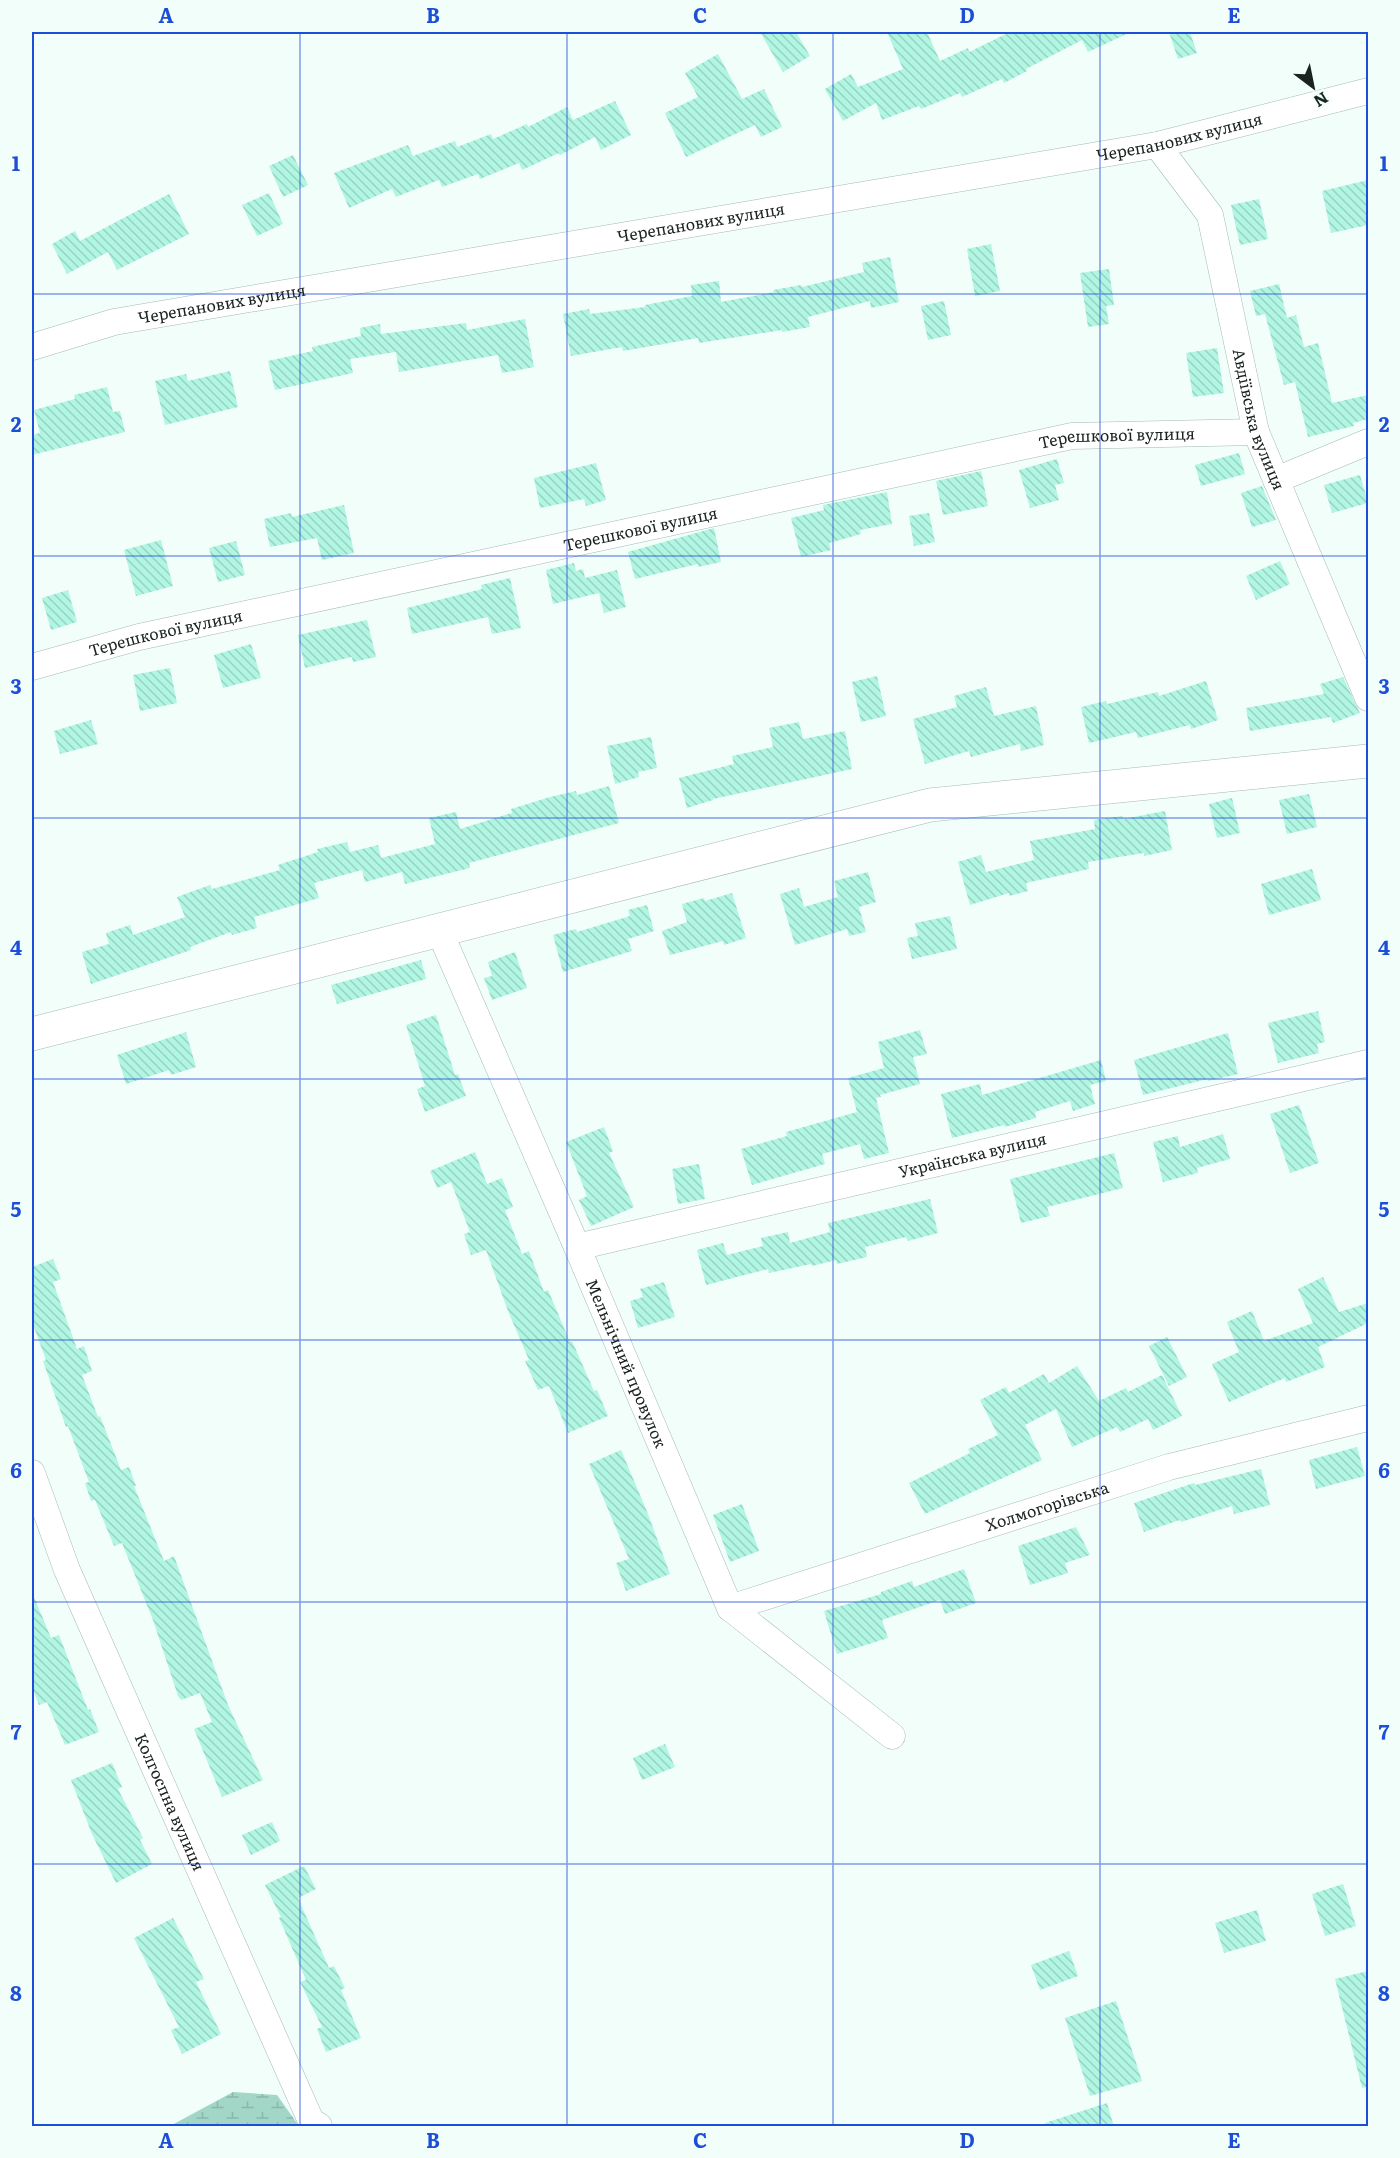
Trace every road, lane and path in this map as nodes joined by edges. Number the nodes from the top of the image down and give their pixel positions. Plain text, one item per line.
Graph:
1 (1368, 91) edge
2 (1157, 145) junction
3 (32, 347) edge
4 (1256, 432) junction
5 (1368, 442) edge
6 (1276, 480) junction
7 (32, 667) edge
8 (1368, 698) edge
9 (1368, 761) edge
10 (439, 930) junction
11 (32, 1034) edge
12 (1368, 1063) edge
13 (577, 1247) junction
14 (1368, 1418) edge
15 (32, 1473) edge
16 (730, 1608) junction
17 (892, 1736) dead end
18 (319, 2127) edge

1 - 2 street, Черепанових вулиця
2 - 3 street, Черепанових вулиця
2 - 4 street, Авдіївська вулиця
4 - 6 street, Авдіївська вулиця
4 - 7 street, Терешкової вулиця
5 - 6 street
6 - 8 street, Авдіївська вулиця
9 - 10 street
10 - 11 street
10 - 13 street, Мельнiчний провулок
12 - 13 street, Українська вулиця
13 - 16 street, Мельнiчний провулок
14 - 16 street, Холмогорівська
15 - 18 street, Колгоспна вулиця
16 - 17 street, Мельнiчний провулок

